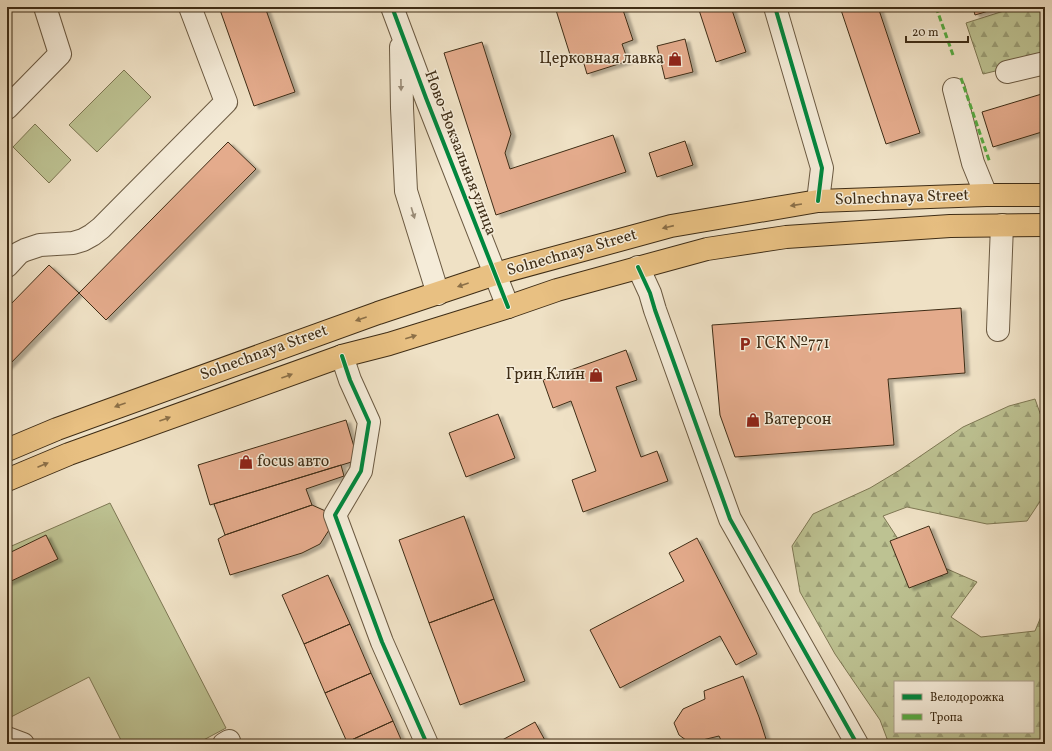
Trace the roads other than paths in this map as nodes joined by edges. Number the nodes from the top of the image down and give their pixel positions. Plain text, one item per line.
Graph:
1 (45, 7) edge
2 (190, 7) edge
3 (392, 7) edge
4 (775, 7) edge
5 (400, 32) junction
6 (1045, 63) edge
7 (1007, 72) dead end
8 (954, 89) dead end
9 (7, 108) edge
10 (1045, 194) edge
11 (986, 195) junction
12 (818, 202) junction
13 (1045, 225) edge
14 (1002, 226) junction
15 (7, 266) edge
16 (638, 267) junction
17 (495, 274) junction
18 (438, 294) junction
19 (508, 307) junction
20 (998, 330) dead end
21 (342, 356) junction
22 (7, 450) edge
23 (7, 480) edge
24 (7, 738) edge
25 (23, 744) edge
26 (427, 744) edge
27 (857, 744) edge

1 - 9 street
2 - 15 street
3 - 5 street, Ново-Вокзальная улица
4 - 12 street
5 - 17 street, Ново-Вокзальная улица
5 -> 18 street, Ново-Вокзальная улица
6 - 7 street
8 - 11 street
10 - 11 main road, Solnechnaya Street
11 - 12 main road, Solnechnaya Street
12 -> 17 main road, Solnechnaya Street
13 - 14 main road, Solnechnaya Street
14 - 16 main road, Solnechnaya Street
14 - 20 street
16 - 19 main road, Solnechnaya Street
16 - 27 street
17 -> 18 main road, Solnechnaya Street
17 - 19 street, Ново-Вокзальная улица
18 -> 22 main road, Solnechnaya Street
21 -> 19 main road, Solnechnaya Street
23 -> 21 main road, Solnechnaya Street
21 - 26 street
24 - 25 street

